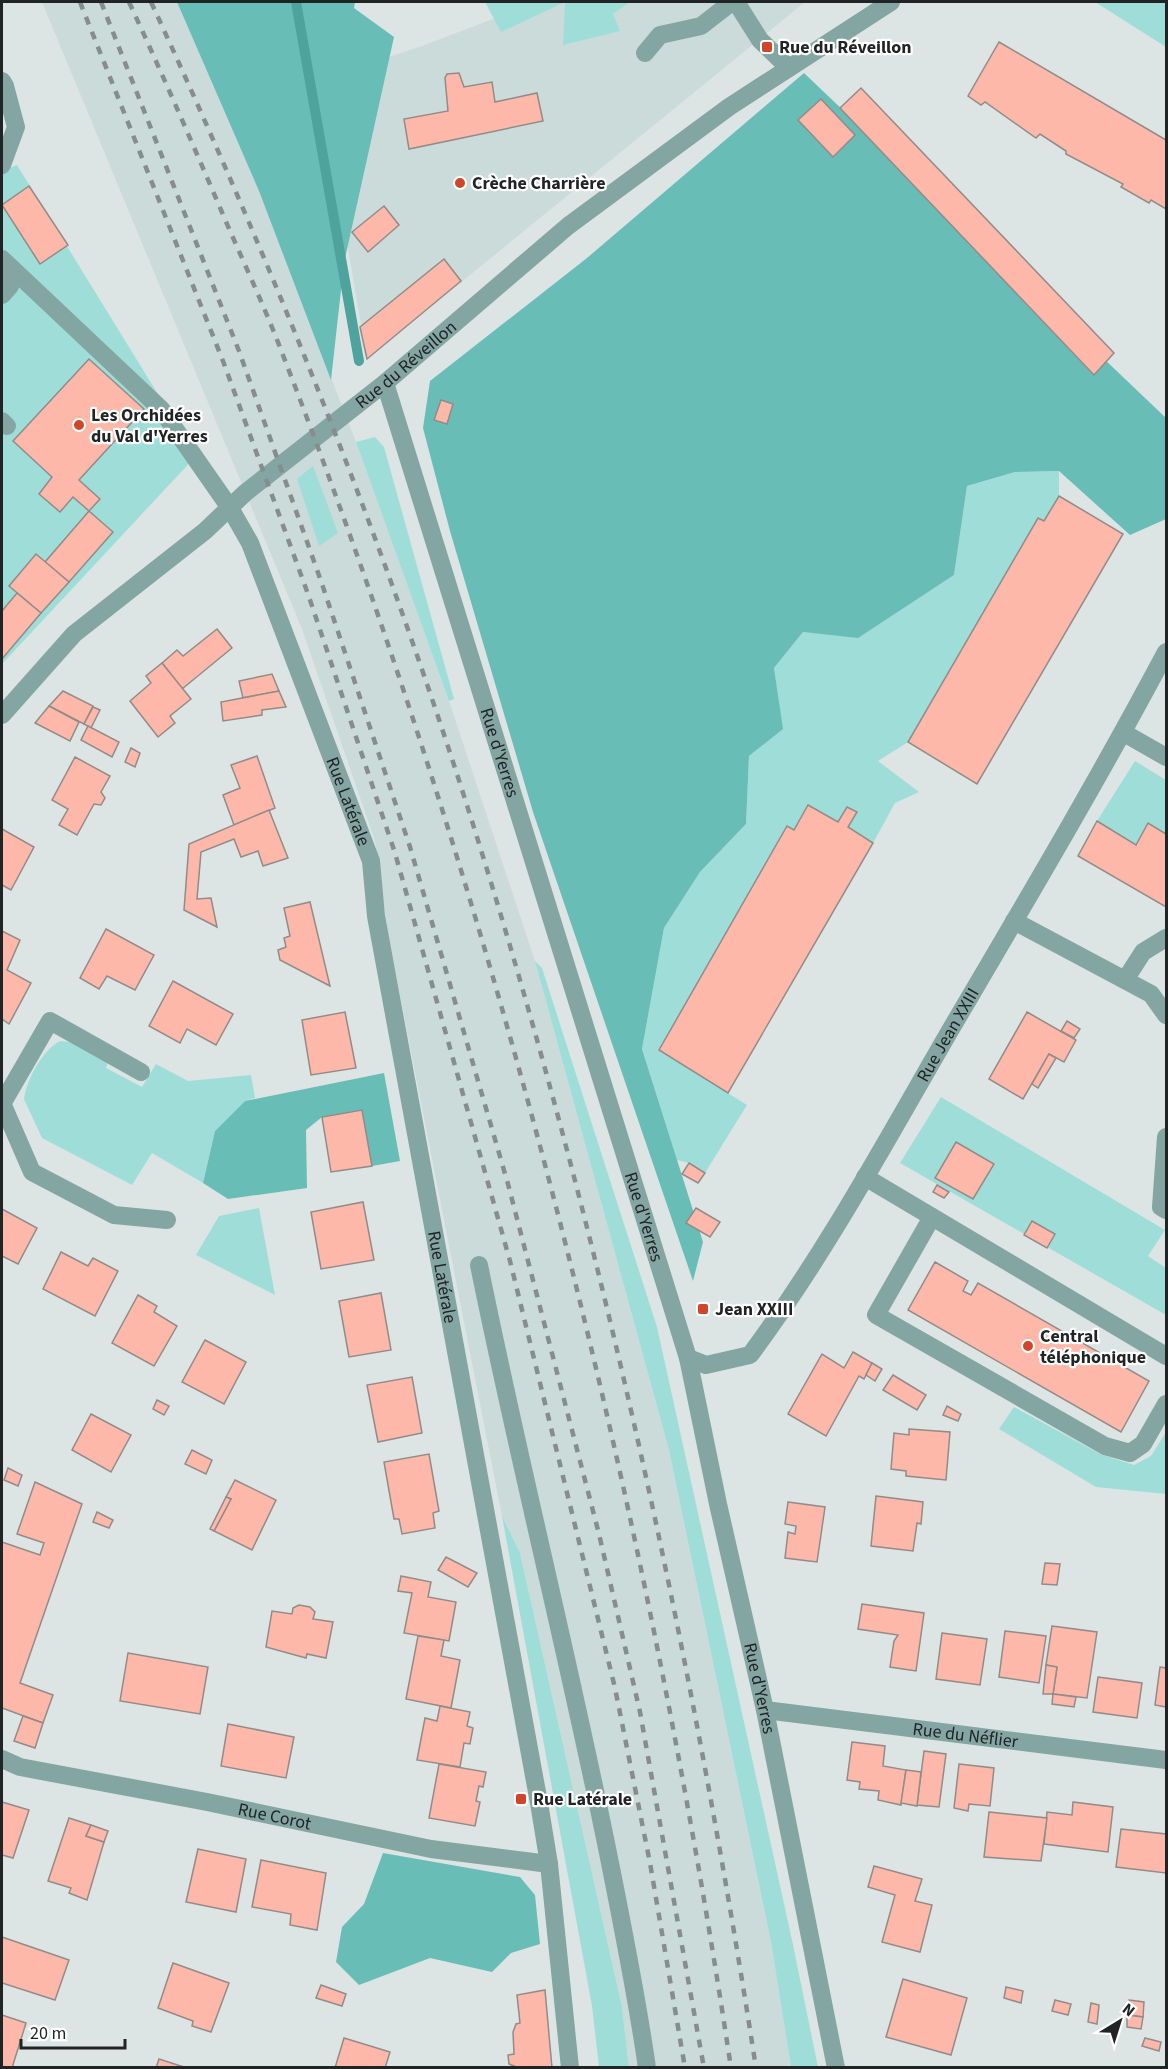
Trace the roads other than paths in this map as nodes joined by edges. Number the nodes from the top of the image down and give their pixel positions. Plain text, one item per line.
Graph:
1 (734, 2) edge
2 (891, 2) edge
3 (645, 53) dead end
4 (789, 68) junction
5 (2, 81) edge
6 (2, 165) edge
7 (2, 295) edge
8 (385, 383) junction
9 (230, 508) junction
10 (1167, 652) edge
11 (2, 715) edge
12 (1124, 733) junction
13 (1167, 757) edge
14 (1014, 921) junction
15 (1167, 938) edge
16 (1125, 980) junction
17 (1167, 1015) edge
18 (141, 1072) dead end
19 (2, 1103) edge
20 (1167, 1137) edge
21 (865, 1177) junction
22 (1167, 1210) edge
23 (932, 1217) junction
24 (167, 1220) dead end
25 (478, 1265) dead end
26 (1167, 1356) edge
27 (688, 1358) junction
28 (1167, 1404) edge
29 (765, 1710) junction
30 (2, 1759) edge
31 (1167, 1760) edge
32 (549, 1863) junction
33 (570, 2067) edge
34 (647, 2067) edge
35 (836, 2067) edge

1 - 3 street
1 - 4 street
2 - 4 street, Rue du Réveillon
4 - 8 street, Rue du Réveillon
5 - 6 street
7 - 9 street, Rue Latérale
8 - 9 street, Rue du Réveillon
8 - 27 street, Rue d'Yerres
9 - 11 street, Rue du Réveillon
9 - 32 street, Rue Latérale
10 - 12 street, Rue Jean XXIII
12 - 13 street
12 - 14 street, Rue Jean XXIII
14 - 16 street
14 - 21 street, Rue Jean XXIII
15 - 16 street
16 - 17 street
18 - 19 street
19 - 24 street
20 - 22 street
21 - 23 street
21 - 27 street, Rue Jean XXIII
23 - 26 street
23 - 28 street
25 - 34 street
27 - 29 street, Rue d'Yerres
29 - 31 street, Rue du Néflier
29 - 35 street, Rue d'Yerres
30 - 32 street, Rue Corot
32 - 33 street, Rue Latérale

